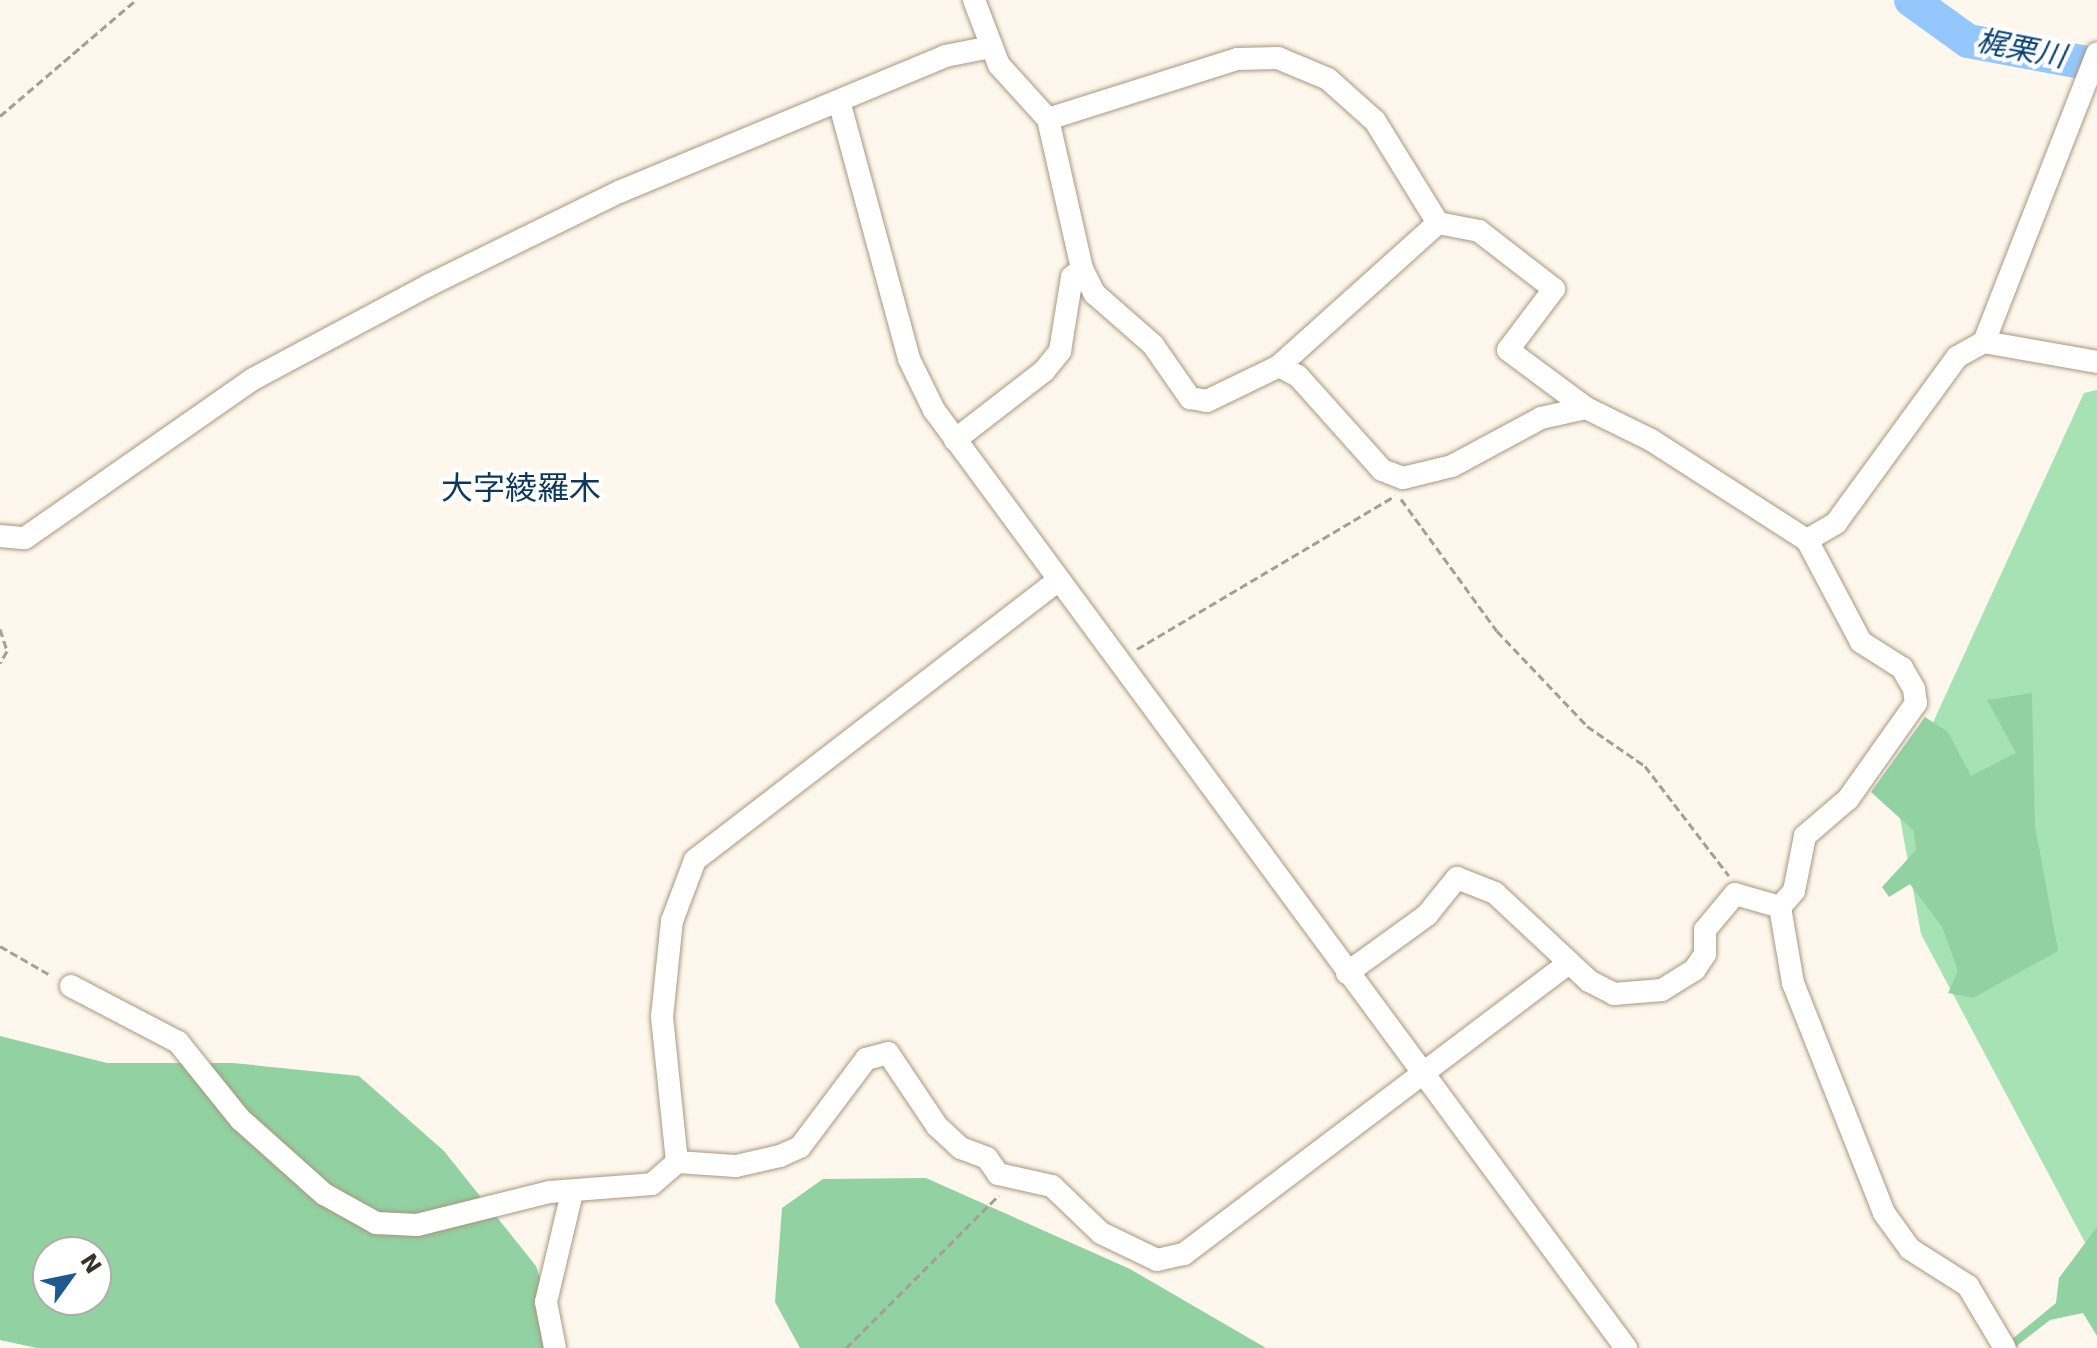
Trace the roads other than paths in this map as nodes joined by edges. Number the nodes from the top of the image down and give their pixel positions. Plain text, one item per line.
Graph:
1 (974, 0) edge
2 (991, 47) junction
3 (2097, 53) edge
4 (839, 101) junction
5 (1048, 119) junction
6 (1438, 223) junction
7 (1082, 269) junction
8 (1984, 342) junction
9 (2097, 362) edge
10 (1279, 366) junction
11 (1586, 408) junction
12 (955, 440) junction
13 (0, 536) edge
14 (1807, 540) junction
15 (1057, 581) junction
16 (1780, 907) junction
17 (1569, 963) junction
18 (1347, 973) junction
19 (71, 986) road end
20 (1418, 1071) junction
21 (677, 1162) junction
22 (572, 1193) junction
23 (555, 1348) edge
24 (1626, 1348) edge
25 (2005, 1348) edge

1 - 2 street
2 - 4 street
2 - 5 street
3 - 8 street
4 - 12 street
4 - 13 street
5 - 6 street
5 - 7 street
6 - 10 street
6 - 11 street
7 - 10 street
7 - 12 street
8 - 9 street
8 - 14 street
10 - 11 street
11 - 14 street
12 - 15 street
14 - 16 street
15 - 18 street
15 - 21 street
16 - 17 street
16 - 25 street
17 - 18 street
17 - 20 street
18 - 20 street
19 - 22 street
20 - 21 street
20 - 24 street
21 - 22 street
22 - 23 street

